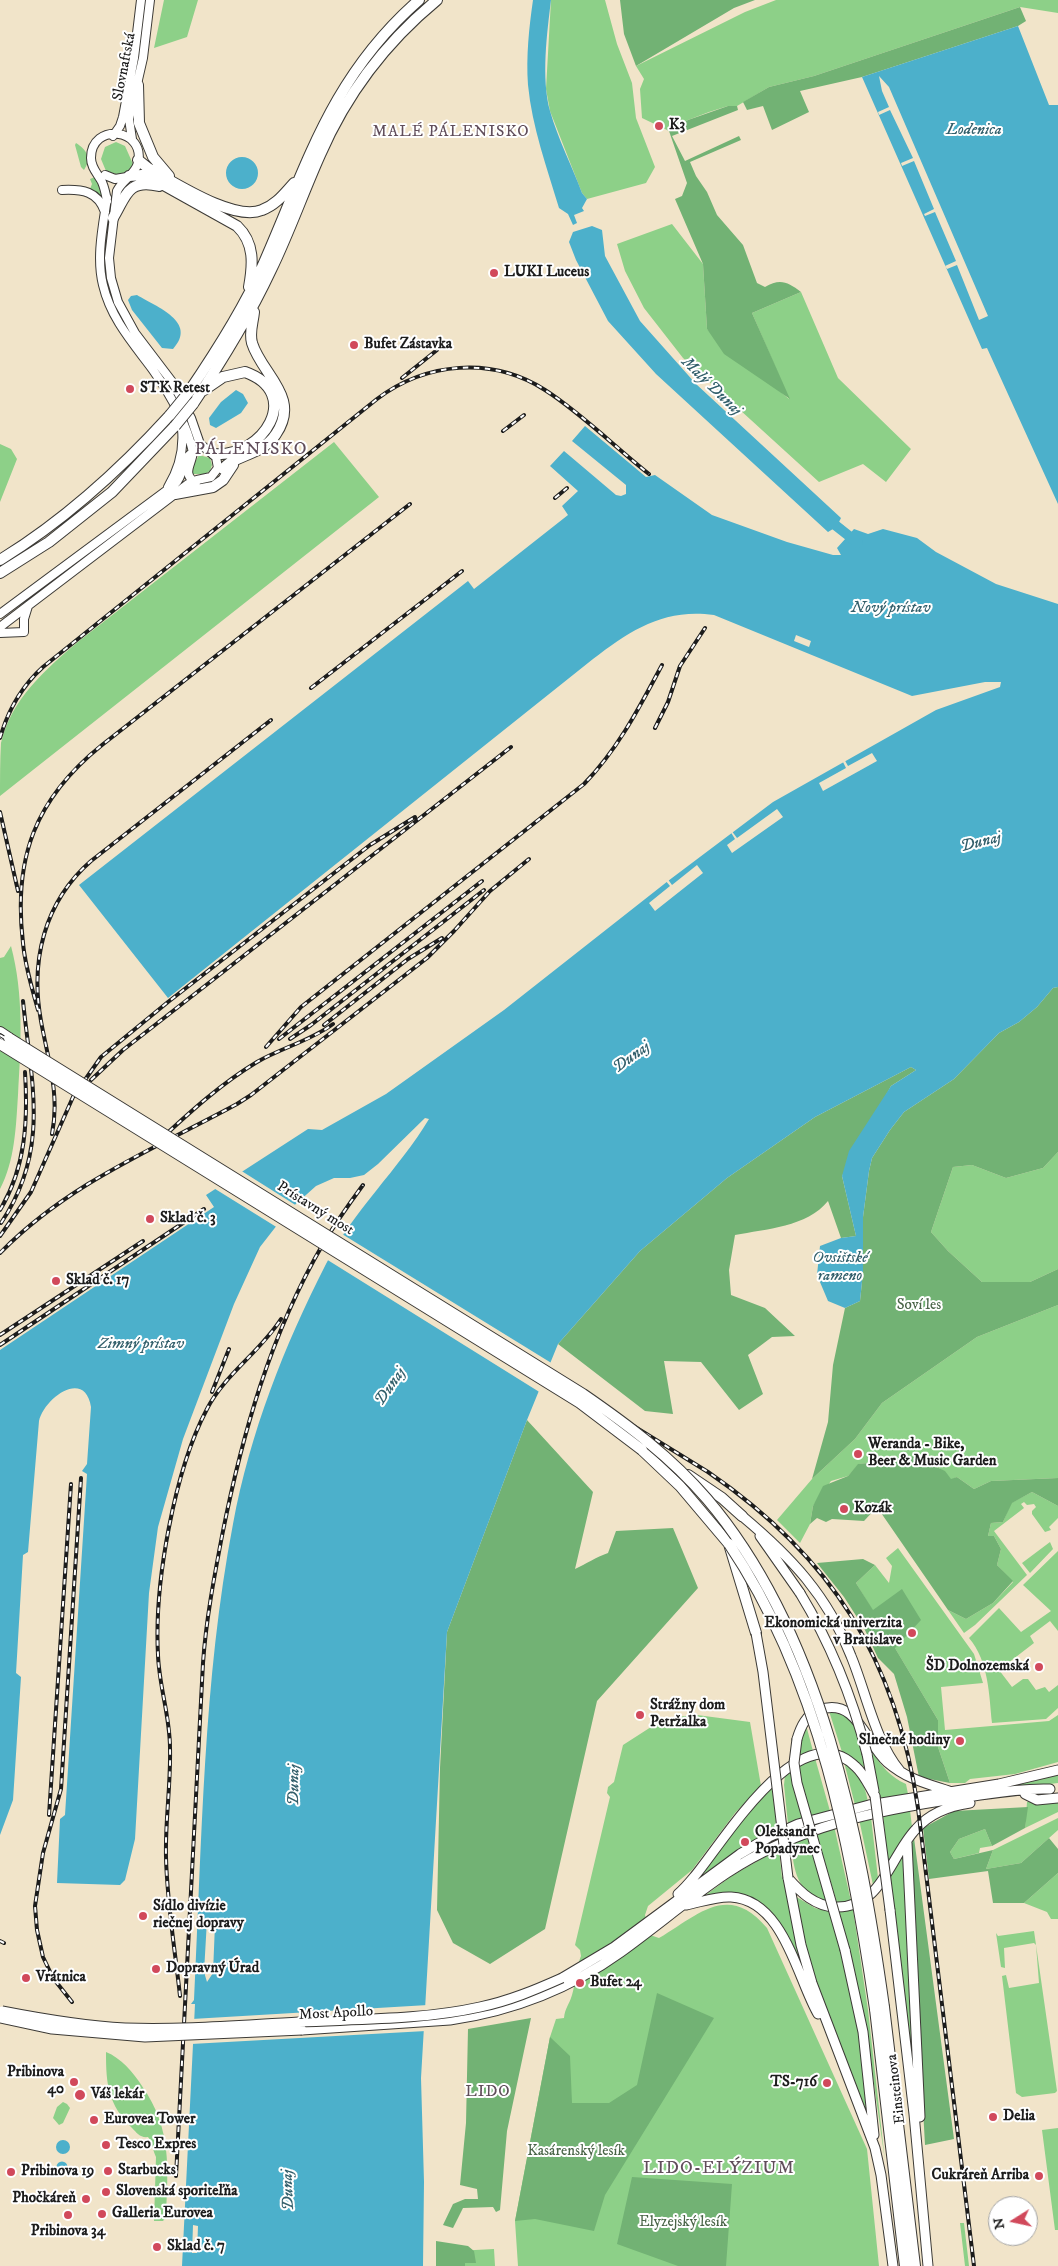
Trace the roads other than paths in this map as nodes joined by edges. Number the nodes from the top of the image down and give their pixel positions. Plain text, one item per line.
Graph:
1 (142, 0) edge
2 (150, 0) edge
3 (419, 0) edge
4 (437, 0) edge
5 (138, 85) junction
6 (133, 106) junction
7 (111, 135) junction
8 (132, 139) junction
9 (141, 162) junction
10 (101, 175) junction
11 (133, 175) junction
12 (298, 179) junction
13 (177, 184) junction
14 (164, 187) junction
15 (62, 190) dead end
16 (111, 202) junction
17 (109, 215) junction
18 (251, 301) junction
19 (227, 342) junction
20 (201, 392) junction
21 (178, 423) junction
22 (198, 436) junction
23 (193, 452) junction
24 (214, 453) junction
25 (239, 459) junction
26 (223, 469) junction
27 (193, 482) junction
28 (170, 492) junction
29 (0, 560) edge
30 (0, 573) edge
31 (28, 606) junction
32 (0, 614) edge
33 (0, 627) edge
34 (0, 633) edge
35 (0, 1032) edge
36 (0, 1044) edge
37 (677, 1468) junction
38 (742, 1516) junction
39 (729, 1544) junction
40 (756, 1633) joint
41 (1058, 1770) edge
42 (900, 1771) junction
43 (1054, 1788) edge
44 (952, 1792) junction
45 (1025, 1794) junction
46 (875, 1796) junction
47 (1058, 1798) edge
48 (907, 1840) junction
49 (788, 1878) junction
50 (684, 1905) junction
51 (662, 1910) junction
52 (652, 1924) junction
53 (880, 2008) junction
54 (1, 2013) edge
55 (828, 2027) junction
56 (917, 2142) junction
57 (875, 2148) junction
58 (893, 2266) edge
59 (905, 2266) edge
60 (915, 2266) edge
61 (928, 2266) edge

1 - 7 main road, Slovnaftská
2 - 5 main road, Slovnaftská
3 - 12 highway
4 - 18 highway
5 - 6 main road, Slovnaftská
5 - 13 highway
6 - 8 main road, Slovnaftská
6 - 9 main road
7 - 8 main road
7 - 9 main road
7 - 10 main road
8 - 9 main road, Slovnaftská
9 - 11 main road
9 - 13 highway
10 - 11 main road
10 - 16 main road
11 - 14 highway
11 - 16 main road
12 - 13 highway
12 - 18 highway
14 - 17 highway
14 - 18 highway
15 - 17 main road
16 - 17 main road
17 - 21 main road
17 - 22 main road
18 - 19 highway
18 - 25 highway
19 - 20 highway
19 - 29 highway, bridge
20 - 21 highway, bridge
20 - 24 highway
21 - 23 main road
21 - 28 main road
21 - 30 highway
22 - 24 main road
22 - 24 main road
23 - 24 main road
23 - 27 main road
23 - 28 main road
24 - 26 main road
24 - 27 main road
25 - 26 highway
25 - 28 highway
26 - 27 main road
27 - 28 main road
28 - 31 main road
28 - 32 main road
31 - 33 main road
31 - 34 main road
35 - 37 highway, Prístavný most, bridge
36 - 39 highway, Prístavný most, bridge
37 - 38 highway, bridge
37 - 53 highway, bridge
38 - 42 main road
38 - 46 main road, Einsteinova, bridge
39 - 40 highway, bridge
39 - 53 highway, Prístavný most, bridge
40 - 49 main road, bridge
41 - 44 main road
42 - 44 main road
42 - 57 main road, bridge
43 - 45 main road
43 - 50 main road
44 - 51 main road
45 - 47 main road
45 - 48 main road
46 - 51 main road
46 - 56 main road, Einsteinova, bridge
48 - 49 main road
48 - 56 main road
49 - 55 main road
50 - 52 main road
50 - 55 main road
51 - 52 main road
52 - 54 main road, Most Apollo, bridge
53 - 59 highway
53 - 60 highway
55 - 57 main road
56 - 61 main road, Einsteinova
57 - 58 main road

